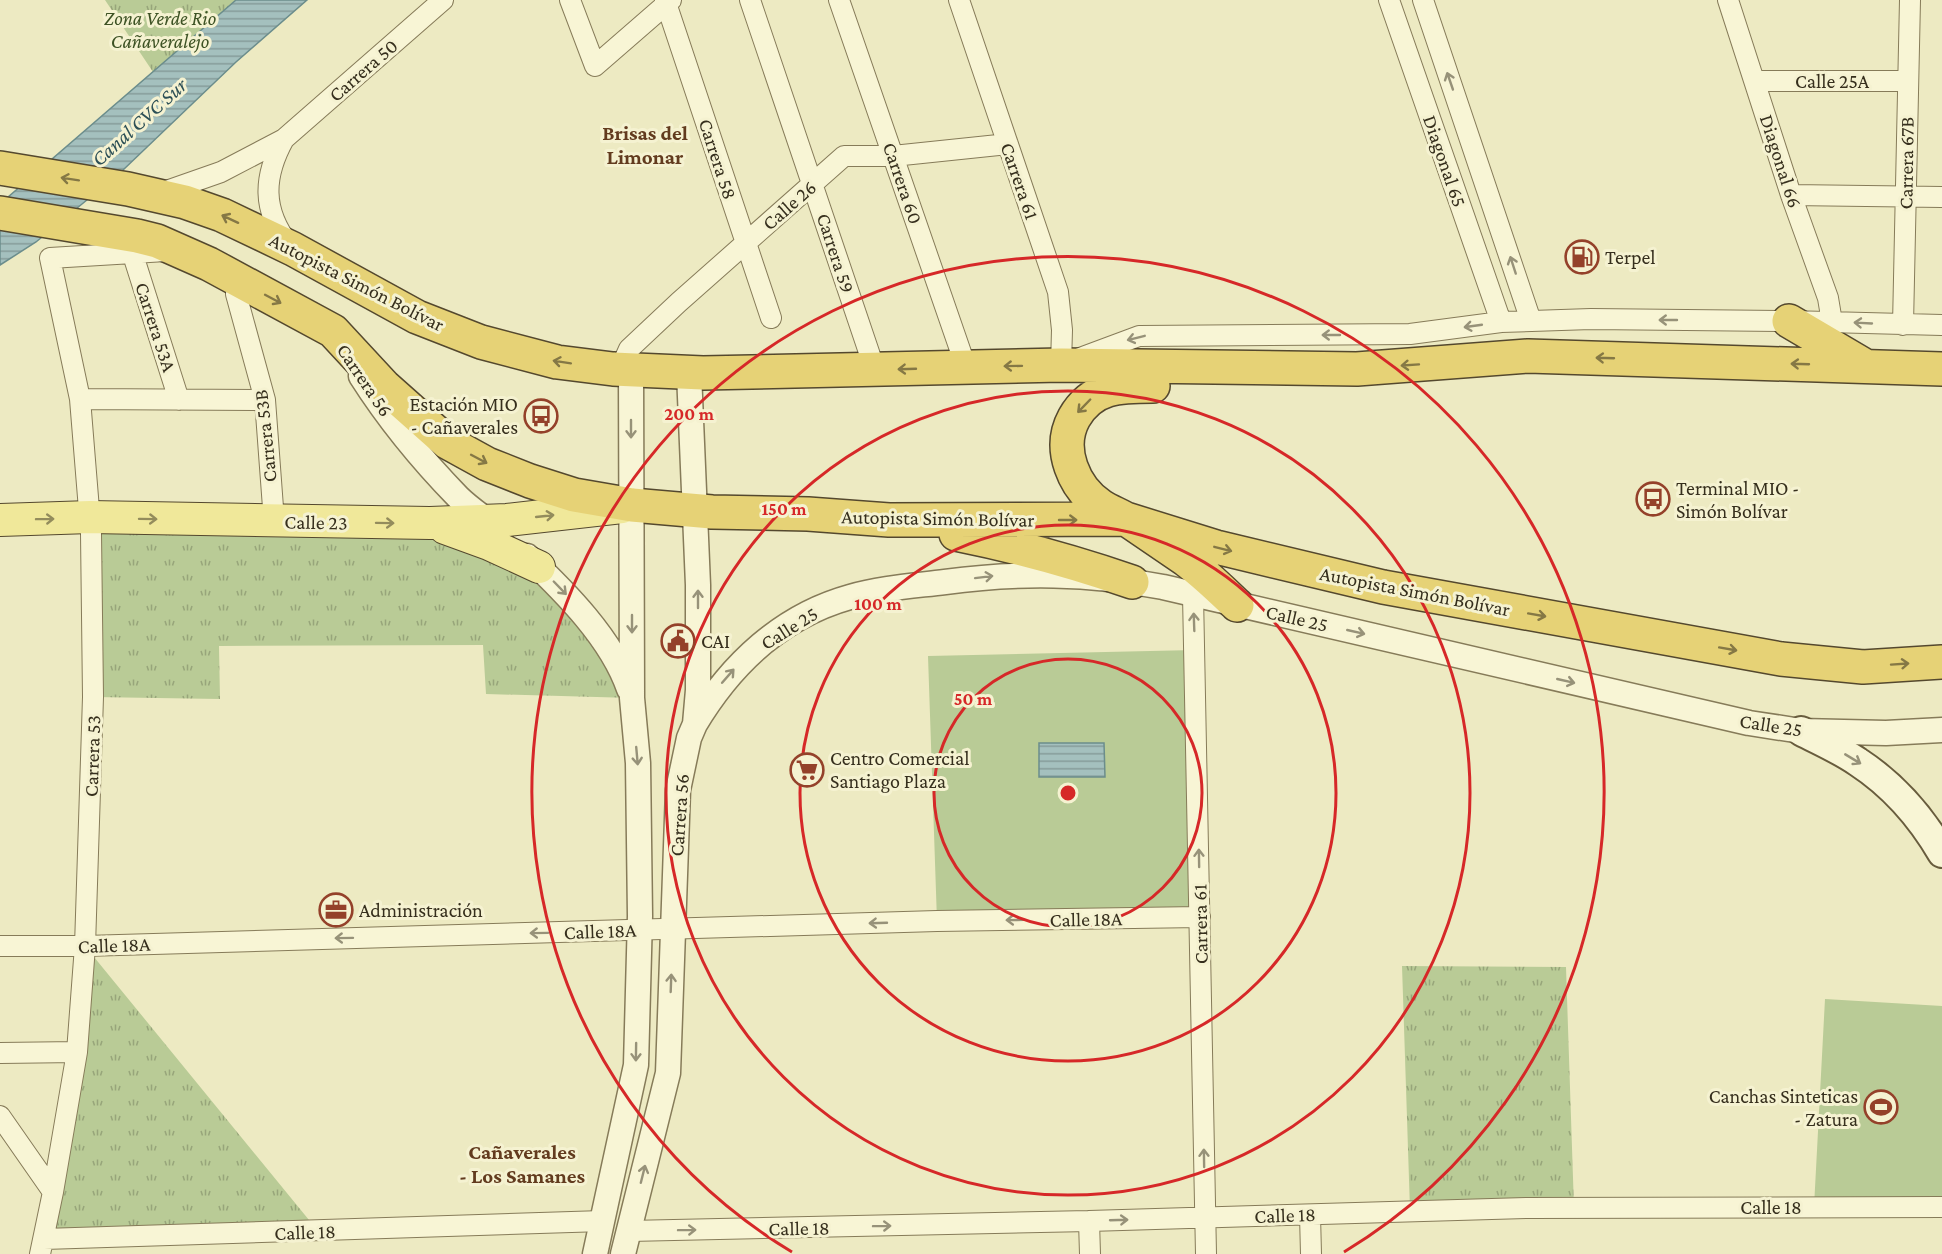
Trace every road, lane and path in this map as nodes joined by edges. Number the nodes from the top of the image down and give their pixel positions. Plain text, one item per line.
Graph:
1 (443, 0) edge
2 (570, 0) edge
3 (750, 0) edge
4 (839, 0) edge
5 (959, 0) edge
6 (1389, 0) edge
7 (1423, 0) edge
8 (1728, 0) edge
9 (1910, 0) edge
10 (667, 1) edge
11 (1755, 81) junction
12 (1908, 81) junction
13 (284, 139) junction
14 (1008, 144) junction
15 (893, 156) junction
16 (4, 169) edge
17 (813, 184) junction
18 (142, 192) junction
19 (1791, 195) junction
20 (1905, 196) junction
21 (1942, 197) edge
22 (0, 213) edge
23 (746, 243) junction
24 (293, 249) junction
25 (180, 250) junction
26 (133, 255) junction
27 (240, 282) junction
28 (771, 318) dead end
29 (1531, 321) junction
30 (1789, 321) junction
31 (1500, 322) junction
32 (1832, 322) junction
33 (1903, 325) junction
34 (1942, 325) edge
35 (333, 331) junction
36 (1061, 365) junction
37 (1863, 365) junction
38 (966, 367) junction
39 (1357, 369) junction
40 (1942, 369) edge
41 (625, 370) junction
42 (875, 370) junction
43 (689, 373) junction
44 (80, 399) junction
45 (179, 400) junction
46 (265, 400) junction
47 (632, 505) junction
48 (695, 511) junction
49 (90, 518) junction
50 (1126, 519) junction
51 (0, 520) edge
52 (487, 520) junction
53 (889, 520) junction
54 (274, 521) junction
55 (430, 523) junction
56 (539, 567) junction
57 (1132, 582) junction
58 (1193, 595) junction
59 (1238, 605) junction
60 (1939, 662) edge
61 (632, 698) junction
62 (695, 724) junction
63 (1942, 730) edge
64 (1802, 731) junction
65 (1942, 853) edge
66 (1200, 917) junction
67 (672, 928) junction
68 (639, 930) junction
69 (0, 946) edge
70 (85, 946) junction
71 (77, 1052) junction
72 (0, 1053) edge
73 (0, 1116) edge
74 (53, 1192) junction
75 (1942, 1207) edge
76 (1310, 1215) junction
77 (1206, 1217) junction
78 (603, 1221) junction
79 (1089, 1221) junction
80 (626, 1243) edge
81 (46, 1249) edge
82 (595, 1254) edge
83 (1090, 1254) edge
84 (1206, 1254) edge
85 (1311, 1254) edge

1 - 13 street, Carrera 50
2 - 10 street
3 - 17 street, Carrera 59
4 - 15 street, Carrera 60
5 - 14 street, Carrera 61
6 - 31 street, Diagonal 65
29 -> 7 street, Diagonal 65
8 - 11 street, Diagonal 66
9 - 12 street, Carrera 67B
10 - 23 street, Carrera 58
11 - 12 street, Calle 25A
11 - 19 street, Diagonal 66
12 - 20 street, Carrera 67B
13 - 18 street, Carrera 50
13 - 24 street, Carrera 50
14 - 15 street, Calle 26
14 - 36 street, Carrera 61
15 - 17 street, Calle 26
15 - 38 street, Carrera 60
18 -> 16 highway, Autopista Simón Bolívar
17 - 23 street, Calle 26
17 - 42 street, Carrera 59
24 -> 18 highway, Autopista Simón Bolívar
19 - 20 street
19 - 32 street, Diagonal 66
20 - 21 street
20 - 33 street, Carrera 67B
22 - 25 highway, Autopista Simón Bolívar
23 - 28 street, Carrera 58
23 - 41 street, Calle 26
41 -> 24 highway, Autopista Simón Bolívar
25 - 26 street
25 - 27 highway, Autopista Simón Bolívar
26 - 44 street, Carrera 53
26 - 45 street, Carrera 53A
27 -> 35 highway, Autopista Simón Bolívar
27 - 46 street, Carrera 53B
30 -> 29 street
29 - 31 street
30 - 32 street
30 - 37 highway
31 -> 36 street
33 -> 32 street
33 - 34 street
35 -> 47 highway, Autopista Simón Bolívar
35 - 52 street, Carrera 56
36 -> 38 highway, Autopista Simón Bolívar
36 - 39 highway, Autopista Simón Bolívar
37 -> 39 highway, Autopista Simón Bolívar
37 - 40 highway, Autopista Simón Bolívar
38 -> 42 highway, Autopista Simón Bolívar
39 -> 50 highway
41 - 43 highway, Autopista Simón Bolívar
41 -> 47 street, Carrera 56
42 - 43 highway, Autopista Simón Bolívar
43 - 48 street, Carrera 56
44 - 45 street
44 - 49 street, Carrera 53
45 - 46 street
46 - 54 street, Carrera 53B
47 - 48 highway, Autopista Simón Bolívar
52 -> 47 main road, Calle 23
47 -> 61 street, Carrera 56
48 - 53 highway, Autopista Simón Bolívar
62 -> 48 street, Carrera 56
51 -> 49 main road, Calle 23
49 -> 54 main road, Calle 23
49 - 70 street, Carrera 53
53 -> 50 highway, Autopista Simón Bolívar
50 - 59 highway
50 -> 60 highway, Autopista Simón Bolívar
52 - 55 main road, Calle 23
52 - 56 street, Carrera 56
53 - 57 highway
54 -> 55 main road, Calle 23
55 - 56 main road
56 -> 61 street, Carrera 56
57 - 58 street, Calle 25
62 -> 57 street, Calle 25
58 - 59 street, Calle 25
66 -> 58 street, Carrera 61
59 -> 64 street, Calle 25
61 -> 68 street, Carrera 56
62 - 67 street, Carrera 56
63 - 64 street, Calle 25
64 -> 65 main road
66 -> 67 street, Calle 18A
77 -> 66 street, Carrera 61
67 - 68 street, Calle 18A
80 -> 67 street, Carrera 56
68 -> 70 street, Calle 18A
68 -> 78 street, Carrera 56
69 - 70 street, Calle 18A
70 - 71 street, Carrera 53
71 - 72 street
71 - 74 street, Carrera 53
73 - 74 street
74 - 81 street, Carrera 53
75 - 76 street, Calle 18
76 - 77 street, Calle 18
76 - 85 street
79 -> 77 street, Calle 18
77 - 84 street, Carrera 61
78 - 81 street, Calle 18
78 - 82 street, Carrera 56
80 -> 79 street, Calle 18
79 - 83 street

